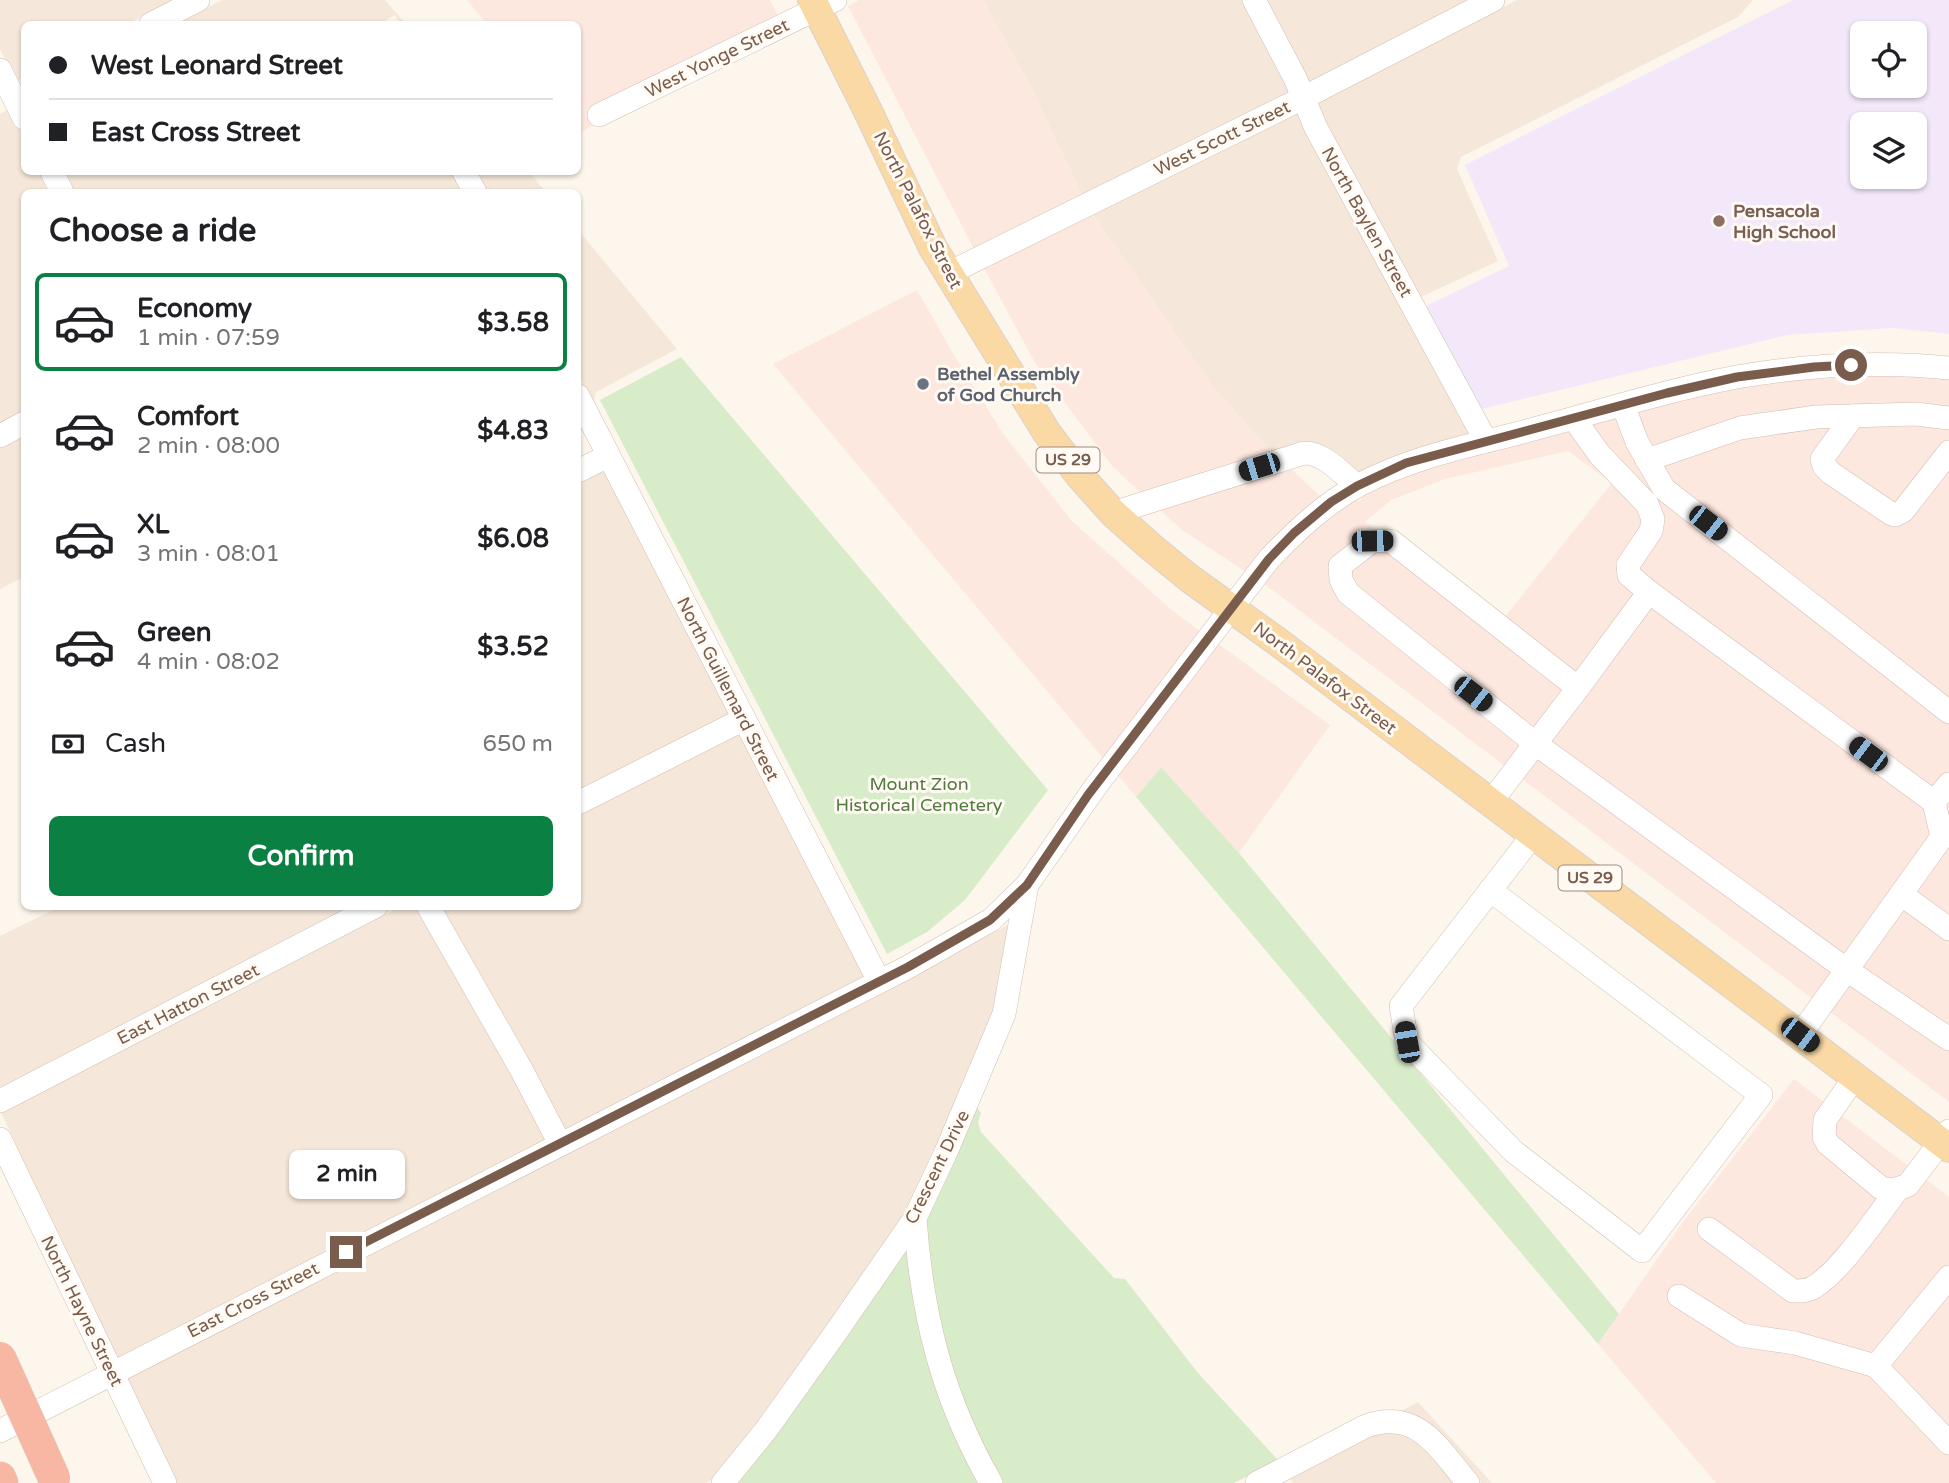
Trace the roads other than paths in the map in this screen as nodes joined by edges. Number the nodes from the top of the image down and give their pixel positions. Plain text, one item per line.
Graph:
1 (198, 0) edge
2 (1254, 0) edge
3 (1493, 0) edge
4 (821, 3) edge
5 (156, 21) edge
6 (0, 70) edge
7 (12, 95) edge
8 (1304, 98) junction
9 (21, 112) edge
10 (599, 115) dead end
11 (949, 273) junction
12 (1949, 368) edge
13 (581, 402) edge
14 (1623, 405) junction
15 (1853, 416) junction
16 (1574, 418) junction
17 (1949, 418) edge
18 (21, 425) edge
19 (0, 436) edge
20 (1486, 441) junction
21 (1949, 452) edge
22 (607, 456) junction
23 (1647, 460) junction
24 (581, 469) edge
25 (1357, 486) junction
26 (1113, 513) junction
27 (1649, 592) junction
28 (1231, 608) junction
29 (1578, 688) junction
30 (1949, 712) edge
31 (744, 719) junction
32 (1536, 744) junction
33 (1949, 784) edge
34 (581, 801) edge
35 (1934, 802) junction
36 (1490, 803) junction
37 (1532, 835) junction
38 (1027, 885) junction
39 (1490, 890) junction
40 (1901, 894) junction
41 (368, 910) edge
42 (430, 910) edge
43 (1949, 929) edge
44 (1847, 970) junction
45 (879, 981) junction
46 (1800, 1035) junction
47 (1949, 1039) edge
48 (1855, 1077) junction
49 (0, 1101) edge
50 (0, 1139) edge
51 (1947, 1140) edge
52 (560, 1144) junction
53 (1898, 1189) junction
54 (915, 1218) junction
55 (1709, 1230) dead end
56 (1949, 1277) edge
57 (1679, 1296) dead end
58 (0, 1359) edge
59 (1876, 1366) junction
60 (112, 1373) junction
61 (0, 1431) edge
62 (1949, 1443) edge
63 (1272, 1479) edge
64 (55, 1480) edge
65 (165, 1483) edge
66 (723, 1483) edge
67 (991, 1483) edge
68 (1468, 1483) edge

1 - 5 street
2 - 8 street, North Baylen Street
3 - 8 street, West Scott Street
4 - 10 street, West Yonge Street
4 - 11 main road, North Palafox Street / US 29
6 - 7 street
7 - 9 street
8 - 11 street, West Scott Street
8 - 20 street, North Baylen Street
11 - 26 main road, North Palafox Street / US 29
12 - 14 street, East Cross Street
13 - 22 street, North Guillemard Street
14 - 16 street, East Cross Street
14 - 23 street
15 - 17 street
15 - 21 street
15 - 23 street
16 - 20 street, East Cross Street
16 - 27 street
18 - 19 street
20 - 25 street, East Cross Street
22 - 24 street
22 - 31 street, North Guillemard Street
23 - 30 street
25 - 26 street
25 - 28 street, East Cross Street
26 - 28 main road, North Palafox Street / US 29
27 - 29 street
27 - 35 street
28 - 36 main road, North Palafox Street / US 29
28 - 38 street, East Cross Street
29 - 32 street
29 - 32 street
31 - 34 street
31 - 45 street, North Guillemard Street
32 - 36 street
32 - 44 street
33 - 35 street
35 - 40 street
36 - 37 main road, North Palafox Street / US 29
37 - 39 street
37 - 46 main road, North Palafox Street / US 29
38 - 45 street, East Cross Street
38 - 54 street, Crescent Drive
39 - 39 street
40 - 43 street
40 - 44 street
41 - 49 street, East Hatton Street
42 - 52 street
44 - 46 street
44 - 47 street
45 - 52 street, East Cross Street
46 - 48 main road, North Palafox Street / US 29
48 - 51 main road, North Palafox Street / US 29
48 - 53 street
50 - 60 street, North Hayne Street
51 - 53 street
52 - 60 street, East Cross Street
53 - 55 street
54 - 66 street, Crescent Drive
54 - 67 street
56 - 59 street
57 - 59 street
58 - 64 highway, bridge
59 - 62 street
60 - 61 street, East Cross Street
60 - 65 street, North Hayne Street
63 - 68 street

